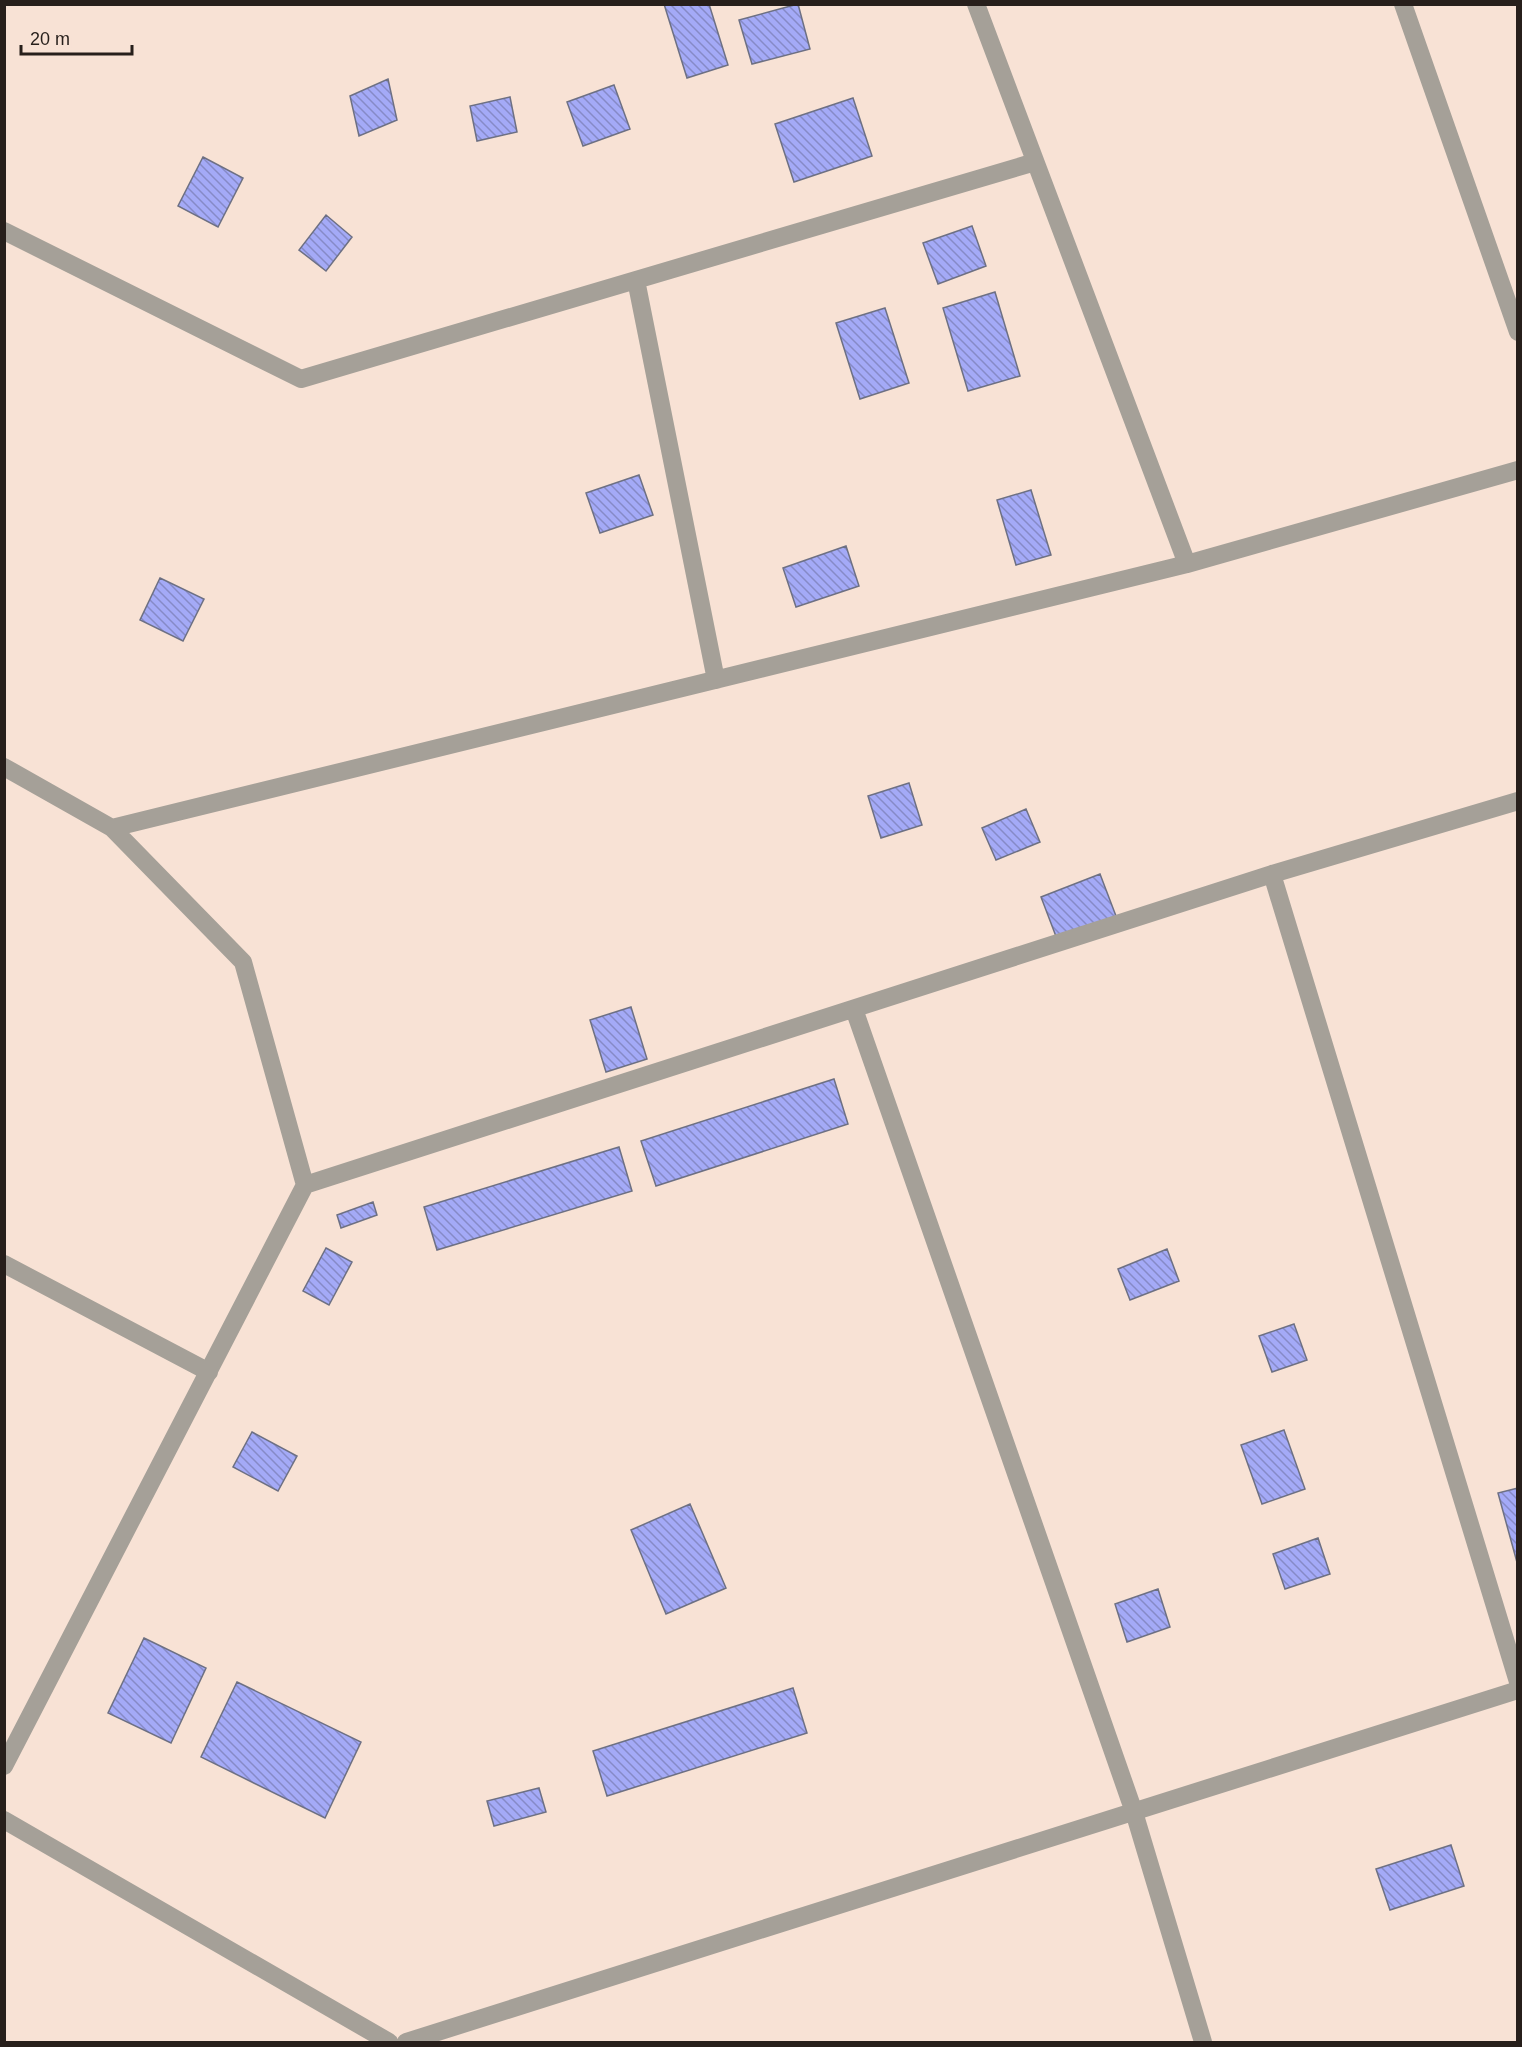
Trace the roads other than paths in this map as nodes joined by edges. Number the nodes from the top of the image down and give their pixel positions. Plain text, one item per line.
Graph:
1 (976, 4) edge
2 (1403, 4) edge
3 (1035, 162) junction
4 (4, 231) edge
5 (636, 280) junction
6 (1518, 332) edge
7 (1518, 470) edge
8 (1187, 564) junction
9 (716, 680) junction
10 (4, 767) edge
11 (1518, 801) edge
12 (112, 828) junction
13 (1272, 874) junction
14 (854, 1008) junction
15 (305, 1185) junction
16 (4, 1264) edge
17 (209, 1372) junction
18 (1518, 1682) edge
19 (1518, 1690) edge
20 (4, 1766) edge
21 (1134, 1812) junction
22 (4, 1820) edge
23 (389, 2043) edge
24 (406, 2043) edge
25 (1203, 2043) edge

1 - 3 street
2 - 6 street
3 - 5 street
3 - 8 street
4 - 5 street
5 - 9 street
7 - 8 street
8 - 9 street
9 - 12 street
10 - 12 street
11 - 13 street
12 - 15 street
13 - 14 street
13 - 18 street
14 - 15 street
14 - 21 street
15 - 17 street
16 - 17 street
17 - 20 street
19 - 21 street
21 - 24 street
21 - 25 street
22 - 23 street

